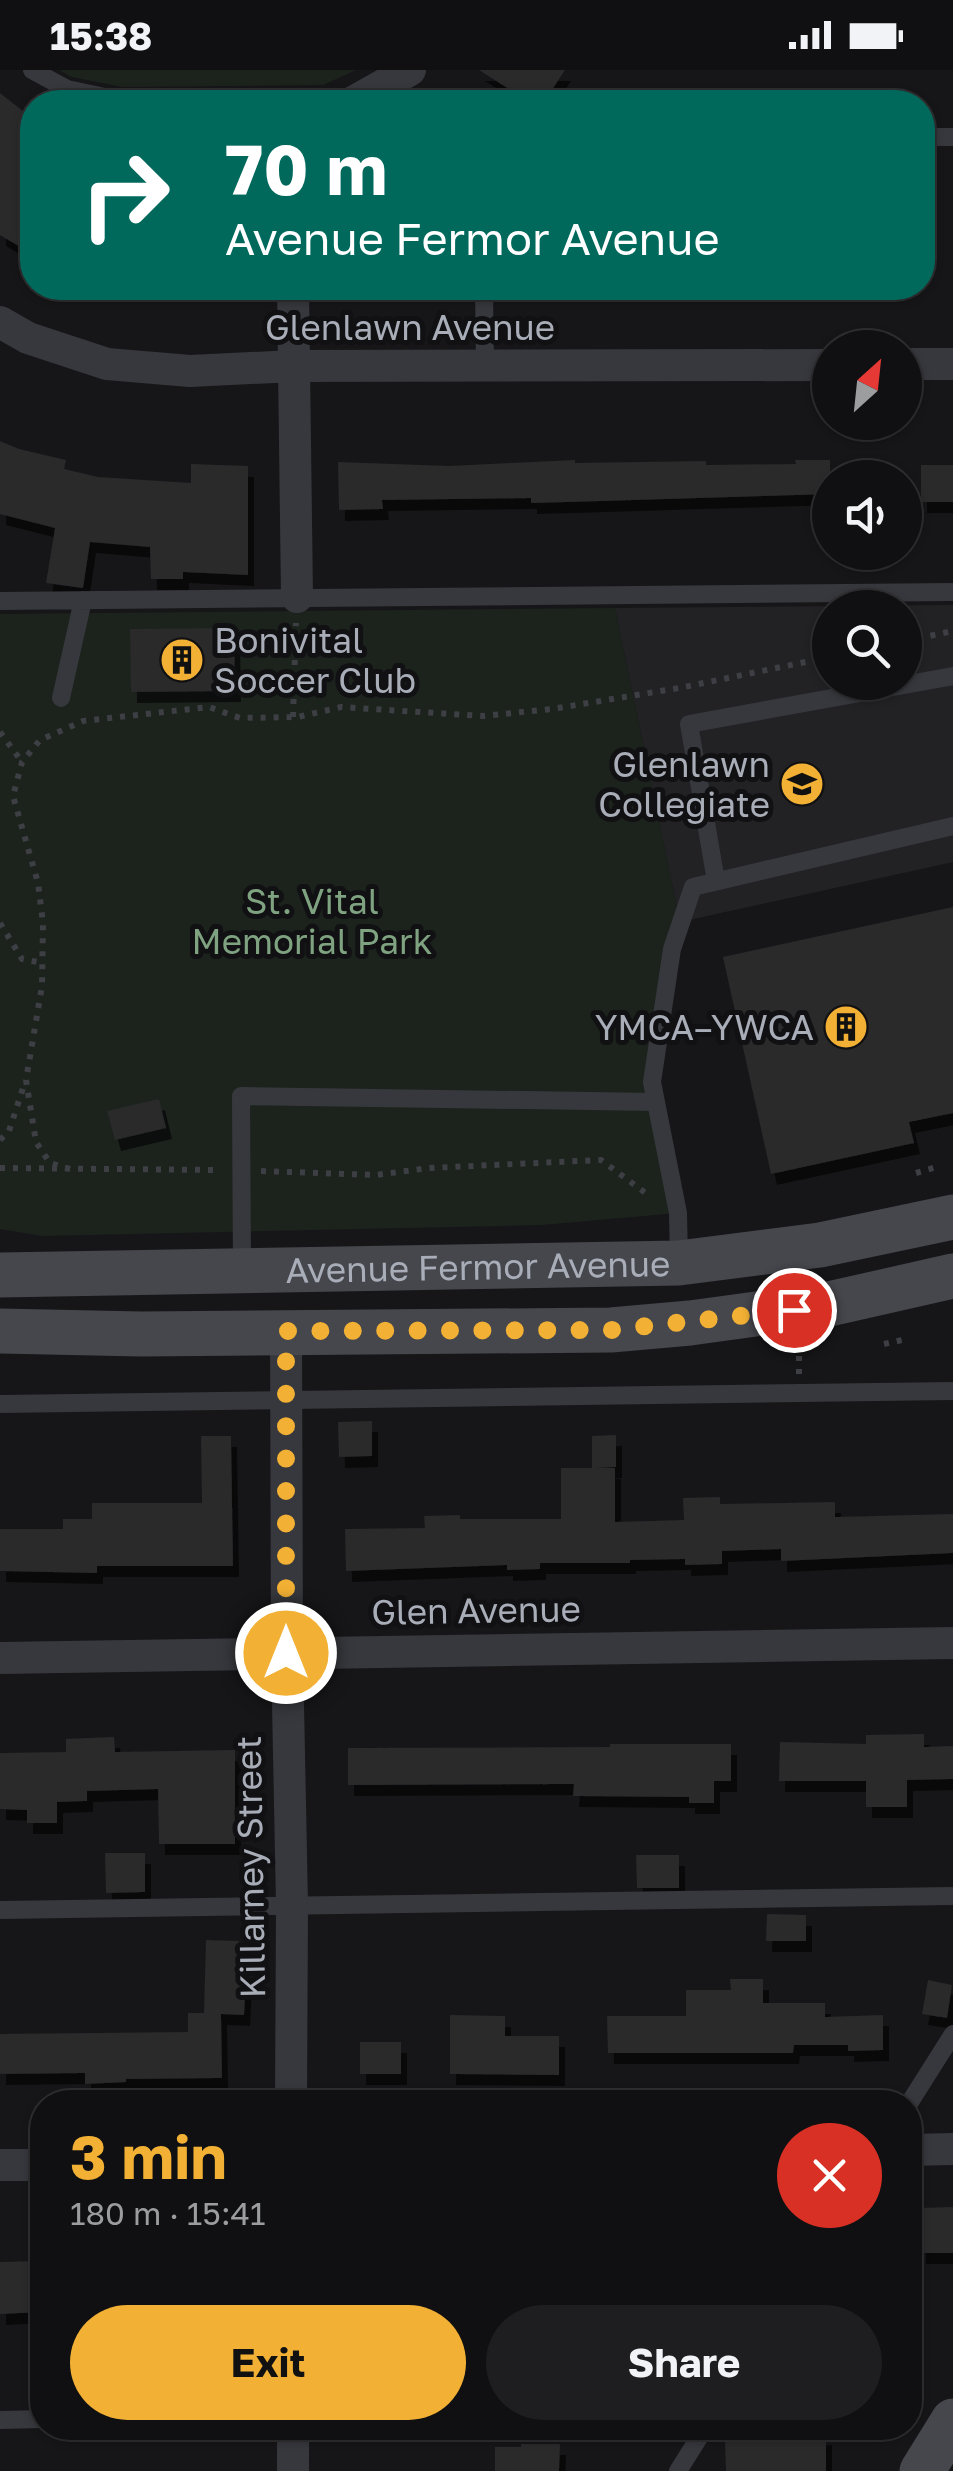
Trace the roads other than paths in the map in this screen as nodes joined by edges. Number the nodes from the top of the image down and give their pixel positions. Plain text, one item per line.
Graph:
1 (32, 70) edge
2 (410, 70) edge
3 (73, 90) edge
4 (375, 90) edge
5 (293, 300) edge
6 (484, 300) edge
7 (0, 322) edge
8 (922, 364) edge
9 (953, 364) edge
10 (812, 365) edge
11 (294, 366) junction
12 (485, 367) junction
13 (953, 592) edge
14 (297, 597) junction
15 (83, 600) junction
16 (0, 601) edge
17 (953, 676) edge
18 (60, 698) dead end
19 (953, 826) edge
20 (716, 882) junction
21 (656, 1102) junction
22 (953, 1217) edge
23 (680, 1263) junction
24 (242, 1273) junction
25 (0, 1276) edge
26 (953, 1276) edge
27 (0, 1331) edge
28 (286, 1331) junction
29 (953, 1390) edge
30 (288, 1400) junction
31 (0, 1404) edge
32 (953, 1643) edge
33 (286, 1653) junction
34 (0, 1658) edge
35 (953, 1896) edge
36 (292, 1906) junction
37 (0, 1910) edge
38 (953, 2034) edge
39 (291, 2090) edge
40 (918, 2090) edge
41 (953, 2149) edge
42 (922, 2150) edge
43 (0, 2165) edge
44 (30, 2165) edge
45 (30, 2419) edge
46 (0, 2420) edge
47 (953, 2421) edge
48 (293, 2440) edge
49 (697, 2440) edge
50 (294, 2471) edge
51 (678, 2471) edge
52 (922, 2471) edge

1 - 3 lane
2 - 4 street
5 - 11 street
6 - 12 lane
7 - 11 street, Glenlawn Avenue
8 - 9 street
10 - 12 street, Glenlawn Avenue
11 - 12 street, Glenlawn Avenue
11 - 14 street
13 - 14 lane
14 - 15 lane
15 - 16 lane
15 - 18 lane
17 - 20 lane
19 - 20 lane
20 - 21 lane
21 - 23 lane
21 - 24 lane
22 - 23 main road, Avenue Fermor Avenue
23 - 24 main road, Avenue Fermor Avenue
24 - 25 main road, Avenue Fermor Avenue
26 - 28 main road, Avenue Fermor Avenue
27 - 28 main road, Avenue Fermor Avenue
28 - 30 street, Killarney Street
29 - 30 lane
30 - 31 lane
30 - 33 street, Killarney Street
32 - 33 street, Glen Avenue
33 - 34 street, Glen Avenue
33 - 36 street, Killarney Street
35 - 36 lane
36 - 37 lane
36 - 39 street, Killarney Street
38 - 40 lane
41 - 42 street
43 - 44 street
45 - 46 lane
47 - 52 main road
48 - 50 street
49 - 51 lane

